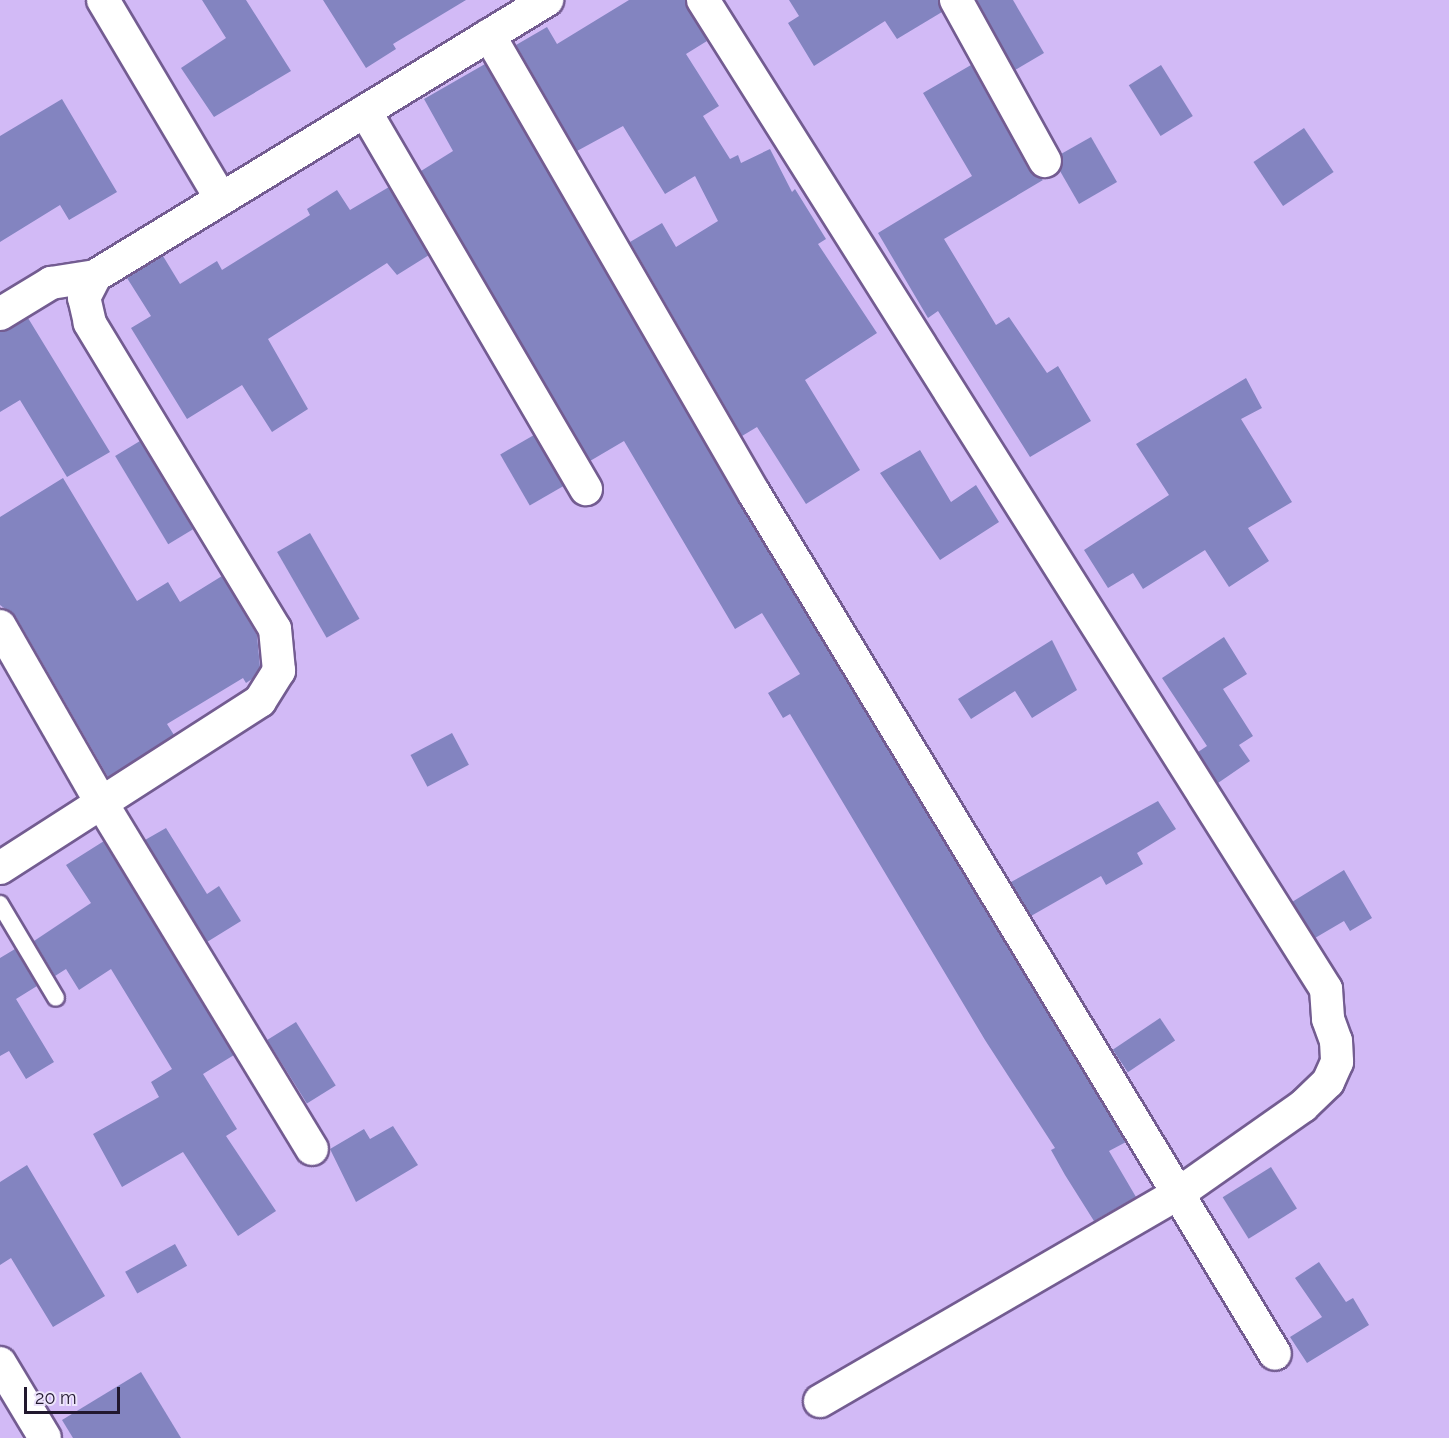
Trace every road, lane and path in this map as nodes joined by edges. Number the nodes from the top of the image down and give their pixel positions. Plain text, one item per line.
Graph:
1 (103, 0) edge
2 (547, 0) edge
3 (704, 0) edge
4 (956, 0) edge
5 (489, 35) junction
6 (365, 111) junction
7 (1045, 161) dead end
8 (221, 199) junction
9 (95, 276) junction
10 (0, 314) edge
11 (586, 489) dead end
12 (0, 626) edge
13 (101, 802) junction
14 (0, 868) edge
15 (0, 904) edge
16 (56, 998) dead end
17 (312, 1149) dead end
18 (1179, 1192) junction
19 (1275, 1354) dead end
20 (0, 1363) edge
21 (820, 1401) dead end
22 (45, 1438) edge

1 - 8 street
2 - 5 street
3 - 18 street
4 - 7 street
5 - 6 street
5 - 18 street
6 - 8 street
6 - 11 street
8 - 9 street
9 - 10 street
9 - 13 street
12 - 13 street
13 - 14 street
13 - 17 street
15 - 16 lane
18 - 19 street
18 - 21 street
20 - 22 street

